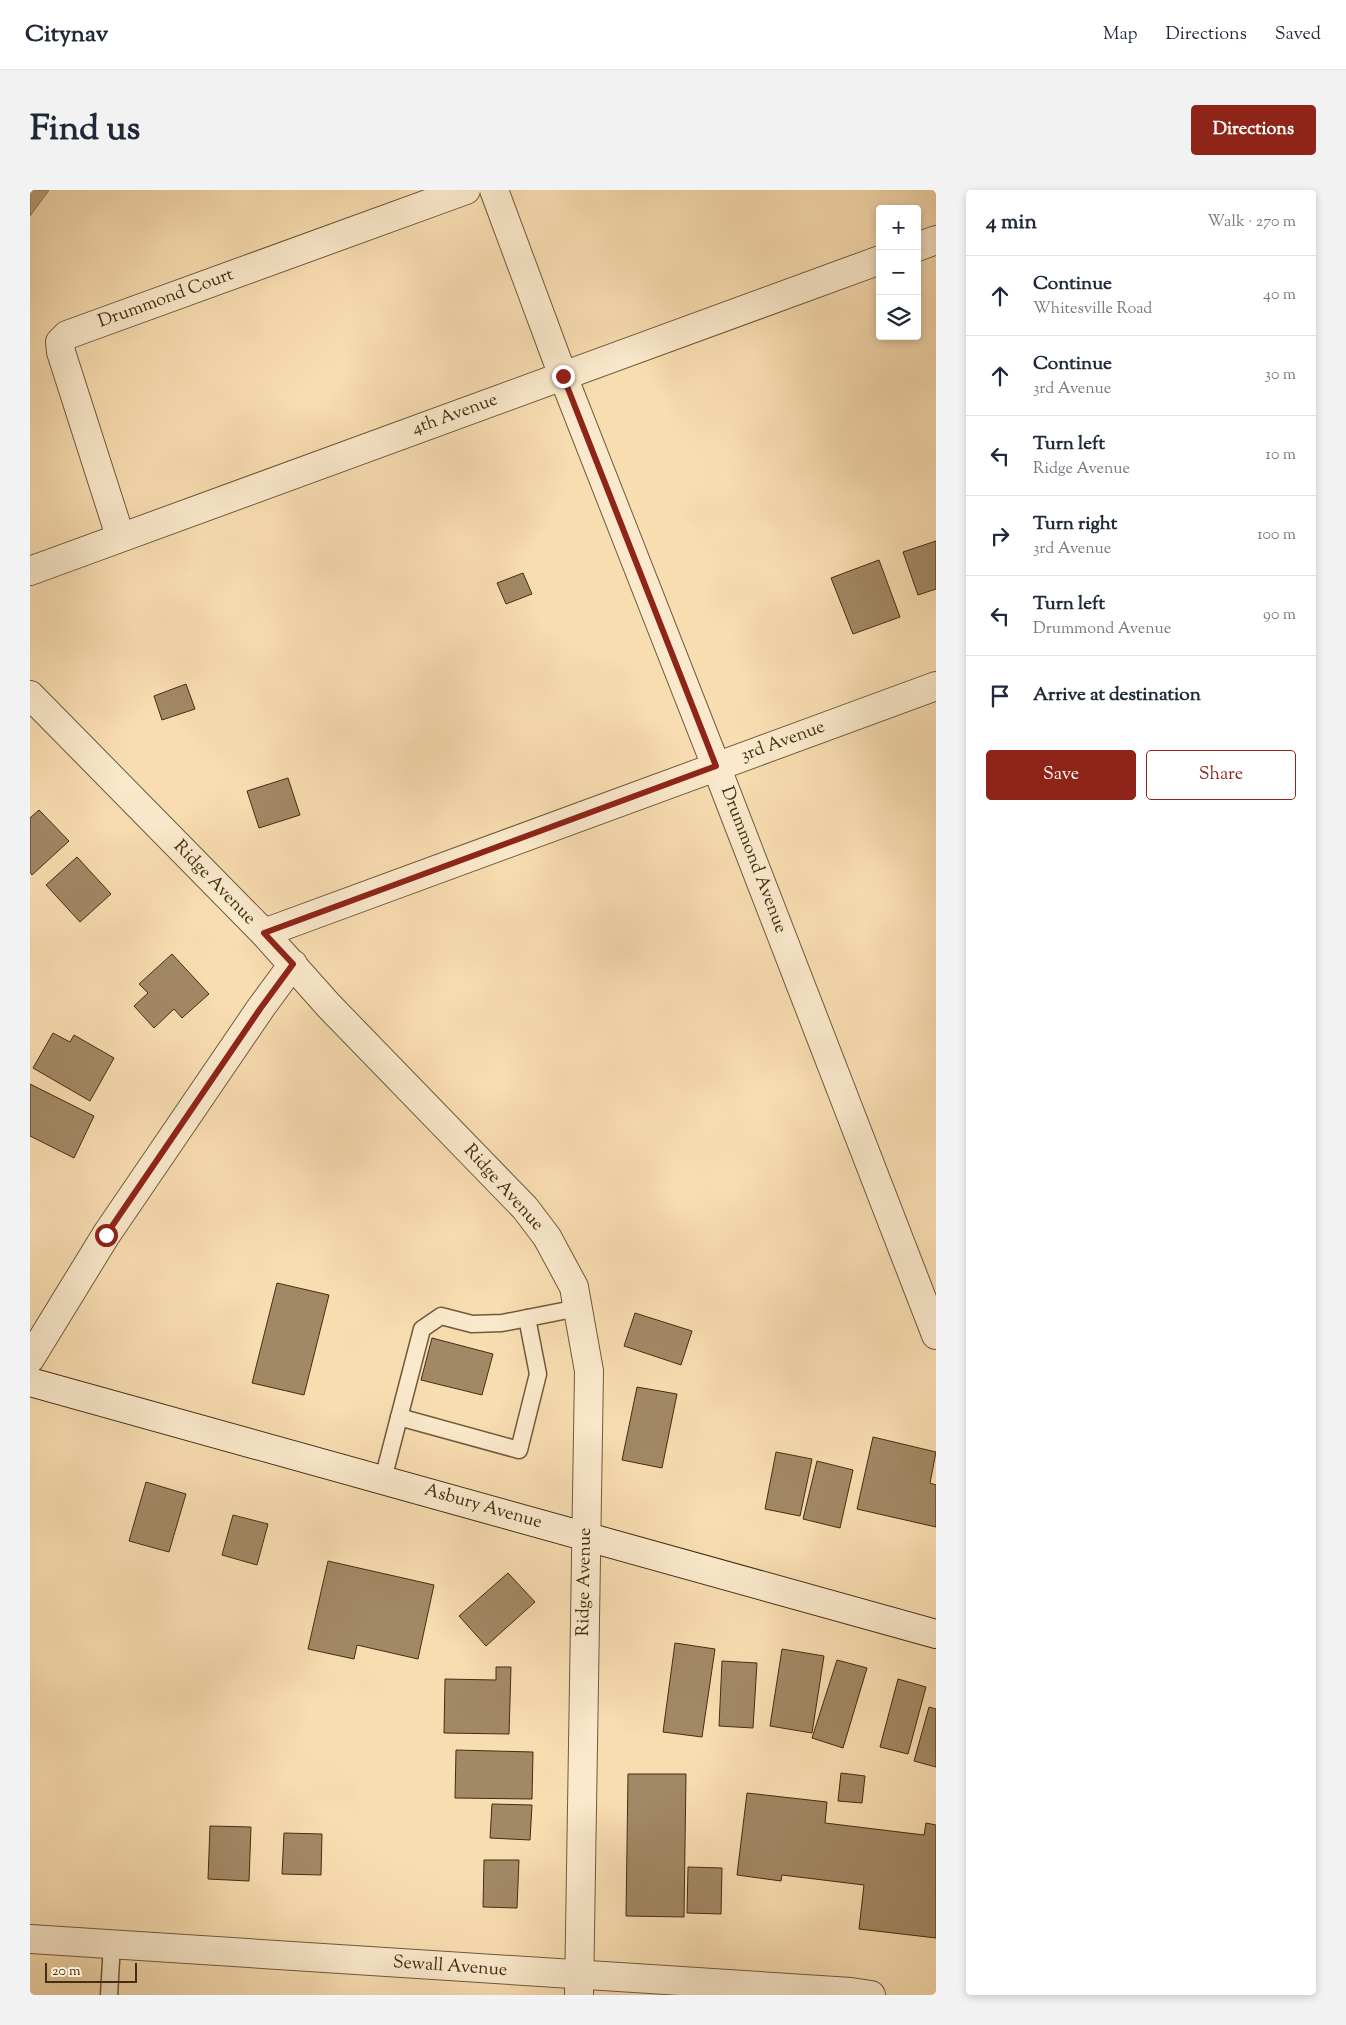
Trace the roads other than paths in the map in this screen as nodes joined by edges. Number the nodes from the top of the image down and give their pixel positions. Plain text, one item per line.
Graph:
1 (466, 190) edge
2 (494, 190) edge
3 (936, 240) edge
4 (921, 245) edge
5 (876, 261) edge
6 (563, 376) junction
7 (120, 536) junction
8 (30, 571) edge
9 (936, 686) edge
10 (30, 695) edge
11 (716, 766) junction
12 (264, 933) junction
13 (293, 964) junction
14 (578, 1308) junction
15 (527, 1318) junction
16 (936, 1335) edge
17 (30, 1359) edge
18 (30, 1382) edge
19 (399, 1418) junction
20 (383, 1479) junction
21 (585, 1536) junction
22 (936, 1634) edge
23 (30, 1939) edge
24 (112, 1944) junction
25 (579, 1985) edge
26 (109, 1995) edge
27 (871, 1995) edge

1 - 7 street, Drummond Court
2 - 6 street, Drummond Avenue
3 - 4 street
5 - 6 street, 4th Avenue
6 - 7 street, 4th Avenue
6 - 11 street, Drummond Avenue
7 - 8 street, 4th Avenue
9 - 11 street, 3rd Avenue
10 - 12 street, Ridge Avenue
11 - 12 street, 3rd Avenue
11 - 16 street, Drummond Avenue
12 - 13 street, Ridge Avenue
13 - 14 street, Ridge Avenue
13 - 17 street
14 - 15 lane
14 - 21 street, Ridge Avenue
15 - 19 lane
15 - 19 lane
18 - 20 street, Asbury Avenue
19 - 20 lane
20 - 21 street, Asbury Avenue
21 - 22 street, Asbury Avenue
21 - 25 street, Ridge Avenue
23 - 24 street, Sewall Avenue
24 - 25 street, Sewall Avenue
24 - 26 lane
25 - 27 street, Sewall Avenue

